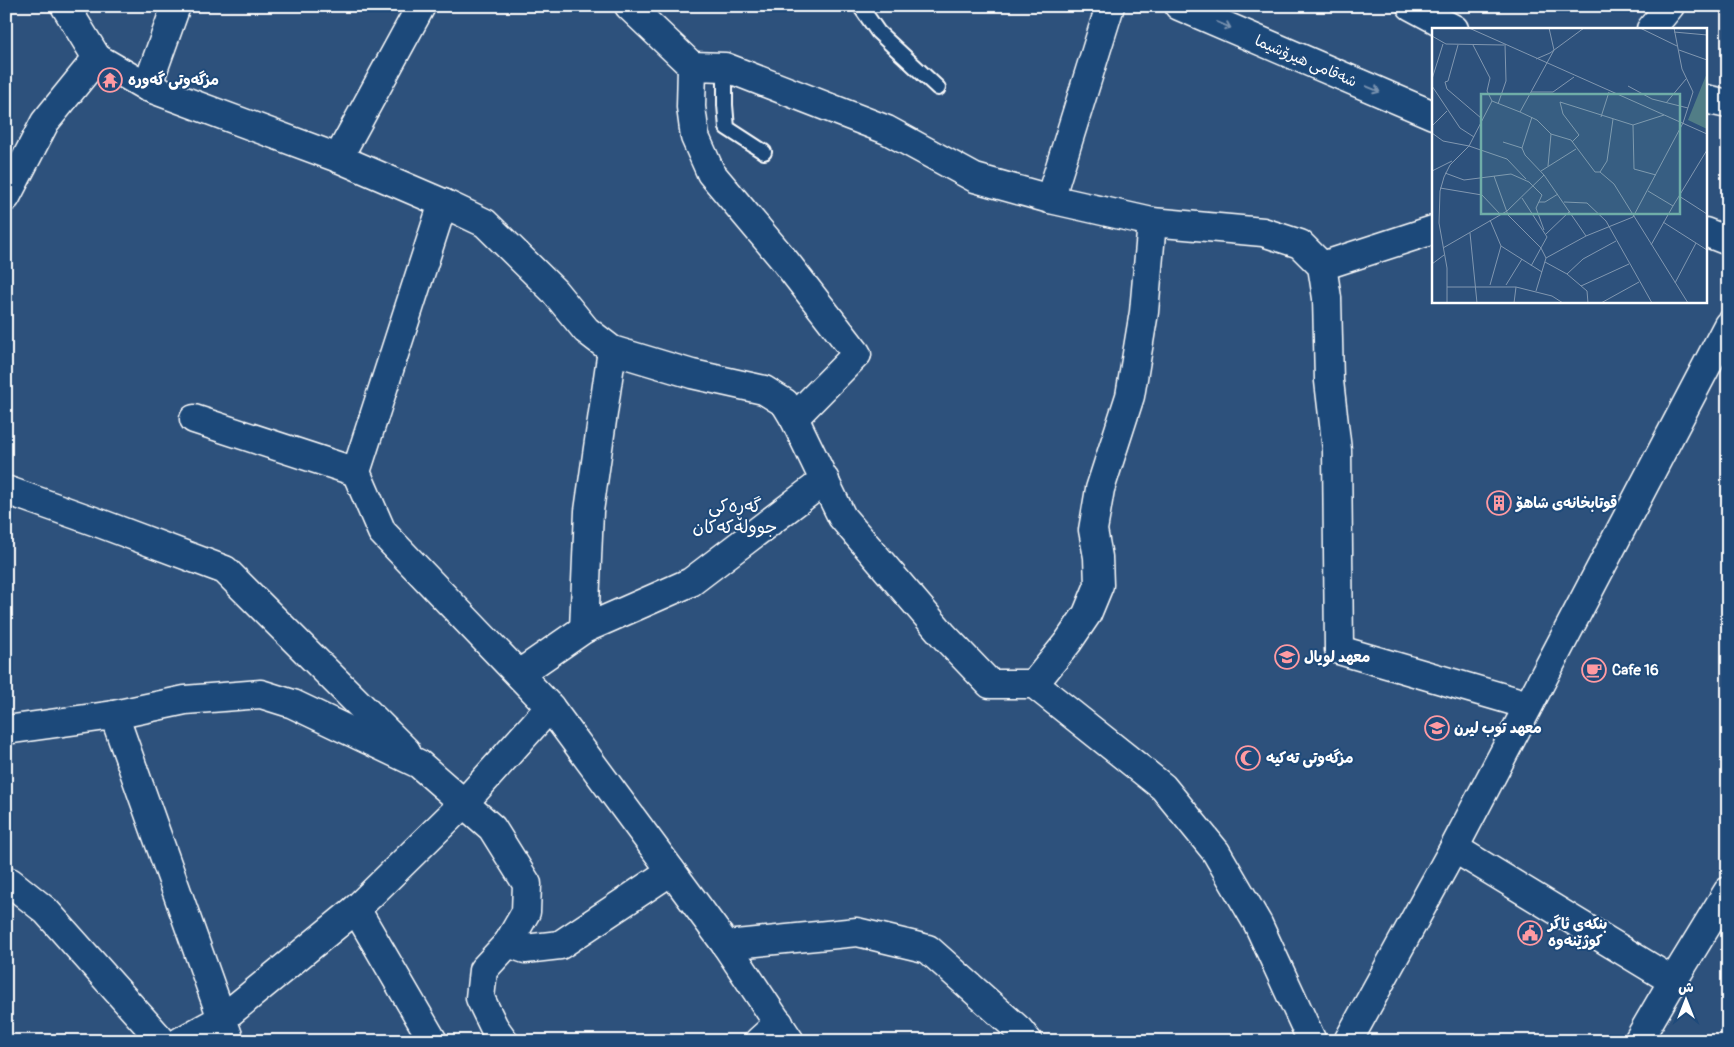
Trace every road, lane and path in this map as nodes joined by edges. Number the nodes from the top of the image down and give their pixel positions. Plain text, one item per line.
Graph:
1 (65, 6) edge
2 (176, 6) edge
3 (421, 6) edge
4 (629, 6) edge
5 (860, 6) edge
6 (1110, 6) edge
7 (1179, 6) edge
8 (1410, 6) edge
9 (1670, 6) edge
10 (1452, 28) edge
11 (1652, 28) edge
12 (97, 58) junction
13 (692, 66) junction
14 (726, 67) junction
15 (147, 87) junction
16 (938, 88) dead end
17 (1706, 99) edge
18 (1728, 104) edge
19 (1432, 115) edge
20 (764, 152) dead end
21 (338, 158) junction
22 (6, 196) edge
23 (1050, 199) junction
24 (443, 203) junction
25 (1152, 222) junction
26 (1432, 230) edge
27 (1706, 232) edge
28 (1728, 241) edge
29 (1322, 266) junction
30 (1728, 325) edge
31 (612, 350) junction
32 (794, 418) junction
33 (194, 419) dead end
34 (356, 472) junction
35 (825, 480) junction
36 (6, 490) edge
37 (584, 629) junction
38 (519, 674) junction
39 (1034, 684) junction
40 (1528, 705) junction
41 (550, 707) junction
42 (114, 715) junction
43 (6, 730) edge
44 (419, 764) junction
45 (464, 803) junction
46 (1454, 848) junction
47 (671, 871) junction
48 (6, 881) edge
49 (1728, 891) edge
50 (356, 909) junction
51 (508, 943) junction
52 (726, 945) junction
53 (1673, 981) junction
54 (226, 1029) edge
55 (785, 1032) edge
56 (162, 1041) edge
57 (181, 1041) edge
58 (433, 1041) edge
59 (504, 1041) edge
60 (759, 1041) edge
61 (1028, 1041) edge
62 (1312, 1041) edge
63 (1348, 1041) edge
64 (1638, 1041) edge

1 - 12 street
2 - 15 street
3 - 21 street
4 - 13 street
5 - 16 lane
6 - 23 street
7 -> 19 street, شەقامی هیرۆشیما
8 - 10 street
9 - 11 street
12 - 15 street
12 - 22 street
13 - 14 street
13 - 32 street
14 - 20 lane
14 - 23 street
15 - 21 street
17 - 18 street
21 - 24 street
23 - 25 street
24 - 31 street
24 - 34 street
25 - 29 street
25 - 39 street
26 - 29 street
27 - 28 street
29 - 40 street
30 - 40 street
31 - 32 street
31 - 37 street
32 - 35 street
33 - 34 street
34 - 38 street
35 - 37 street
35 - 39 street
36 - 44 street
37 - 38 street
38 - 41 street
39 - 62 street
40 - 46 street
41 - 45 street
41 - 47 street
42 - 43 street
42 - 44 street
42 - 54 street
44 - 45 street
45 - 50 street
45 - 51 street
46 - 53 street
46 - 63 street
47 - 51 street
47 - 52 street
48 - 56 street
49 - 53 street
50 - 54 street
50 - 58 street
51 - 59 street
52 - 55 street
52 - 61 street
53 - 64 street
54 - 57 street
55 - 60 street

